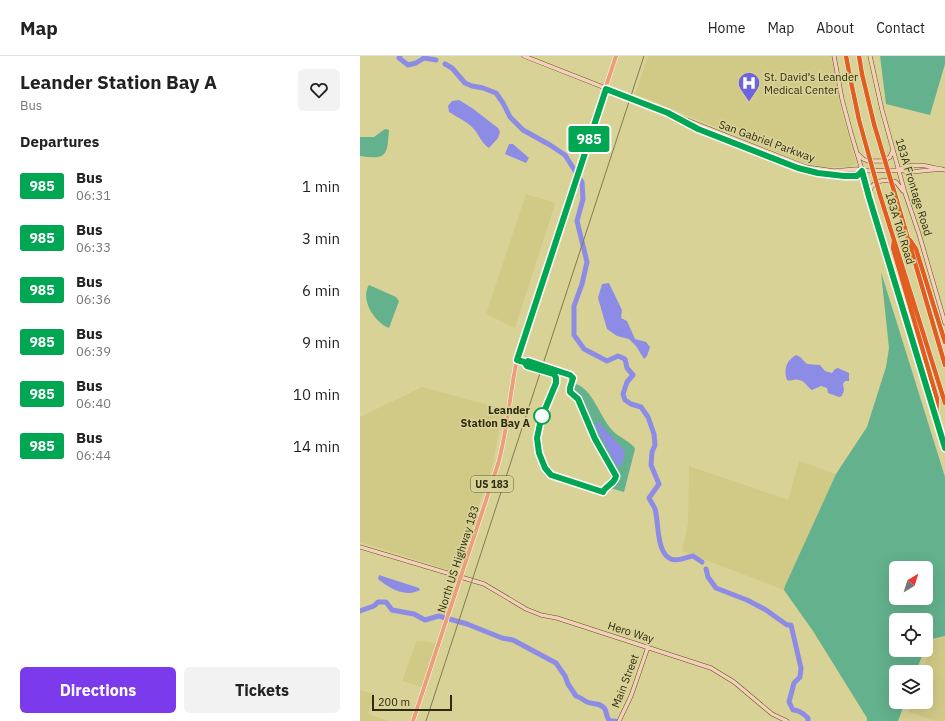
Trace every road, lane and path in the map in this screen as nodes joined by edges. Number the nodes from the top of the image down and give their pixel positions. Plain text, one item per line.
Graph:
1 (524, 56) edge
2 (616, 56) edge
3 (834, 56) edge
4 (843, 56) edge
5 (846, 56) edge
6 (859, 56) edge
7 (870, 56) edge
8 (848, 68) junction
9 (606, 89) junction
10 (668, 113) junction
11 (893, 150) junction
12 (857, 153) junction
13 (899, 170) junction
14 (944, 170) edge
15 (862, 171) junction
16 (905, 193) junction
17 (869, 197) junction
18 (907, 235) junction
19 (894, 238) junction
20 (945, 323) edge
21 (945, 342) edge
22 (945, 365) edge
23 (945, 403) edge
24 (936, 417) junction
25 (945, 448) edge
26 (360, 547) edge
27 (461, 577) junction
28 (648, 647) junction
29 (413, 721) edge
30 (619, 721) edge
31 (787, 721) edge

1 - 9 street, San Gabriel Parkway
2 - 9 main road, North US Highway 183 / US 183
3 - 12 street
4 - 8 highway
5 - 8 highway, 183A Toll Road
6 - 18 highway, 183A Toll Road, bridge
7 - 11 street, 183A Frontage Road
8 - 19 highway, 183A Toll Road, bridge
9 - 10 street, San Gabriel Parkway
9 - 27 main road, North US Highway 183 / US 183
10 - 15 street, San Gabriel Parkway
10 - 15 street, San Gabriel Parkway
11 - 12 street
11 - 13 street, 183A Frontage Road
12 - 15 street
13 - 14 street, San Gabriel Parkway
13 - 14 street, San Gabriel Parkway
13 - 15 street, San Gabriel Parkway
13 - 16 street, 183A Frontage Road
15 - 17 street
16 - 17 street
16 - 20 street, 183A Frontage Road
17 - 24 street
18 - 21 highway
18 - 22 highway, 183A Toll Road
19 - 23 highway, 183A Toll Road
19 - 24 highway
24 - 25 street
26 - 27 street, Hero Way
27 - 28 street, Hero Way
27 - 29 main road, North US Highway 183 / US 183
28 - 30 street, Main Street
28 - 31 street, Hero Way

